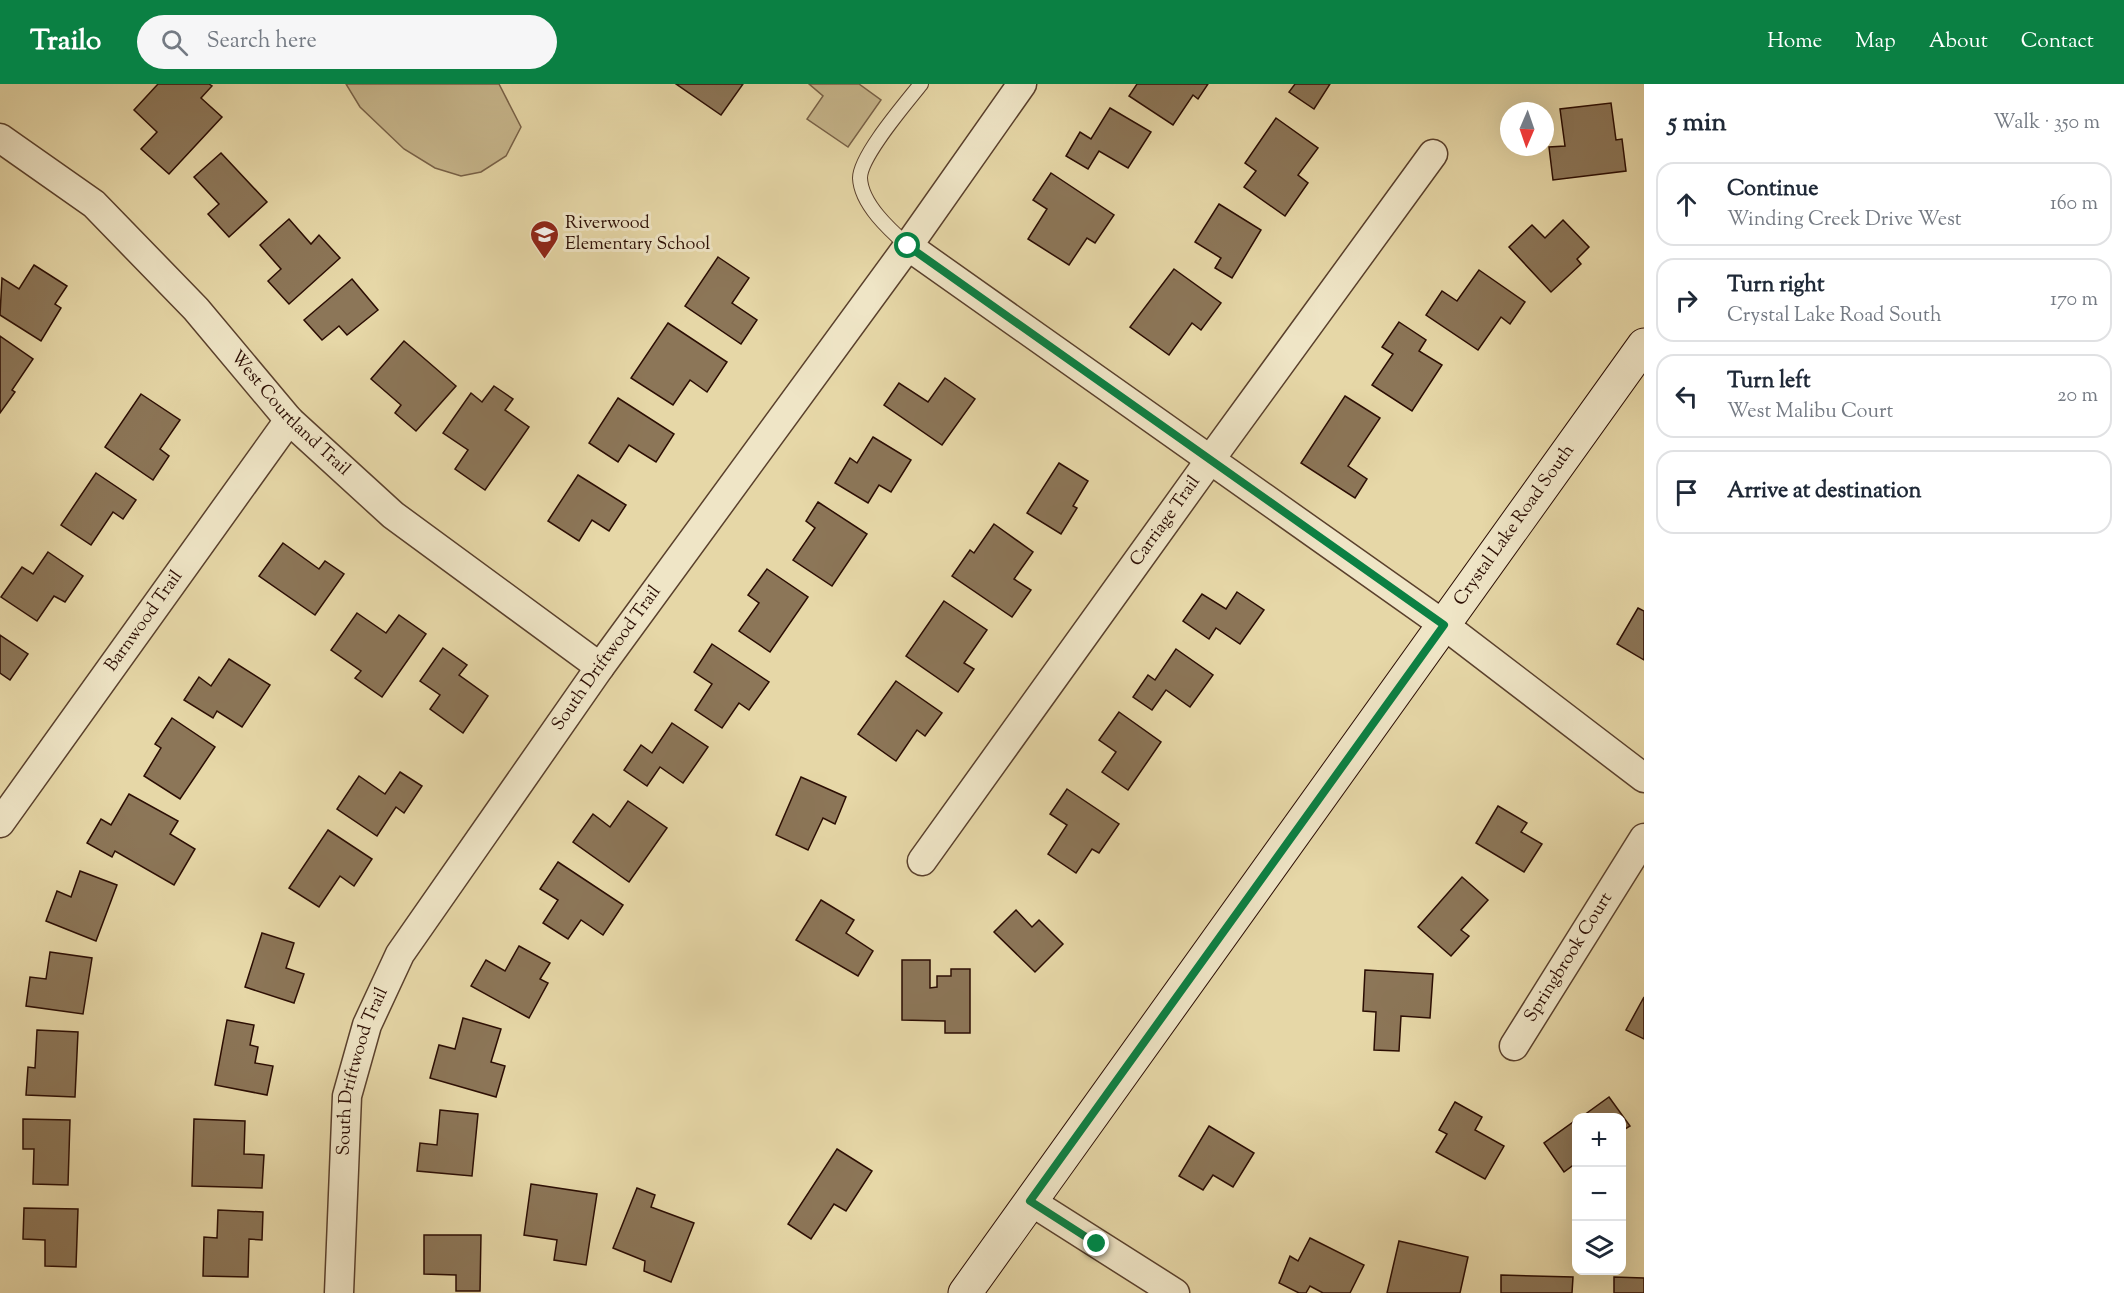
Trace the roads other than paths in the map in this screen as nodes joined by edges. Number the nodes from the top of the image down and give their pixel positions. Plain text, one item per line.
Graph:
1 (921, 84) edge
2 (1022, 84) edge
3 (2, 144) edge
4 (1433, 154) dead end
5 (908, 246) junction
6 (1644, 345) edge
7 (289, 420) junction
8 (1210, 460) junction
9 (1444, 625) junction
10 (600, 667) junction
11 (1644, 778) edge
12 (0, 823) edge
13 (1644, 838) edge
14 (922, 861) dead end
15 (1514, 1047) dead end
16 (1030, 1201) junction
17 (339, 1293) edge
18 (964, 1293) edge
19 (1175, 1293) edge

1 - 5 lane
2 - 5 street, South Driftwood Trail
3 - 7 street, West Courtland Trail
4 - 8 street, Carriage Trail
5 - 8 street
5 - 10 street, South Driftwood Trail
6 - 9 street, Crystal Lake Road South
7 - 10 street, West Courtland Trail
7 - 12 street, Barnwood Trail
8 - 9 street
8 - 14 street, Carriage Trail
9 - 11 street
9 - 16 street, Crystal Lake Road South
10 - 17 street, South Driftwood Trail
13 - 15 street, Springbrook Court
16 - 18 street, Crystal Lake Road South
16 - 19 street

